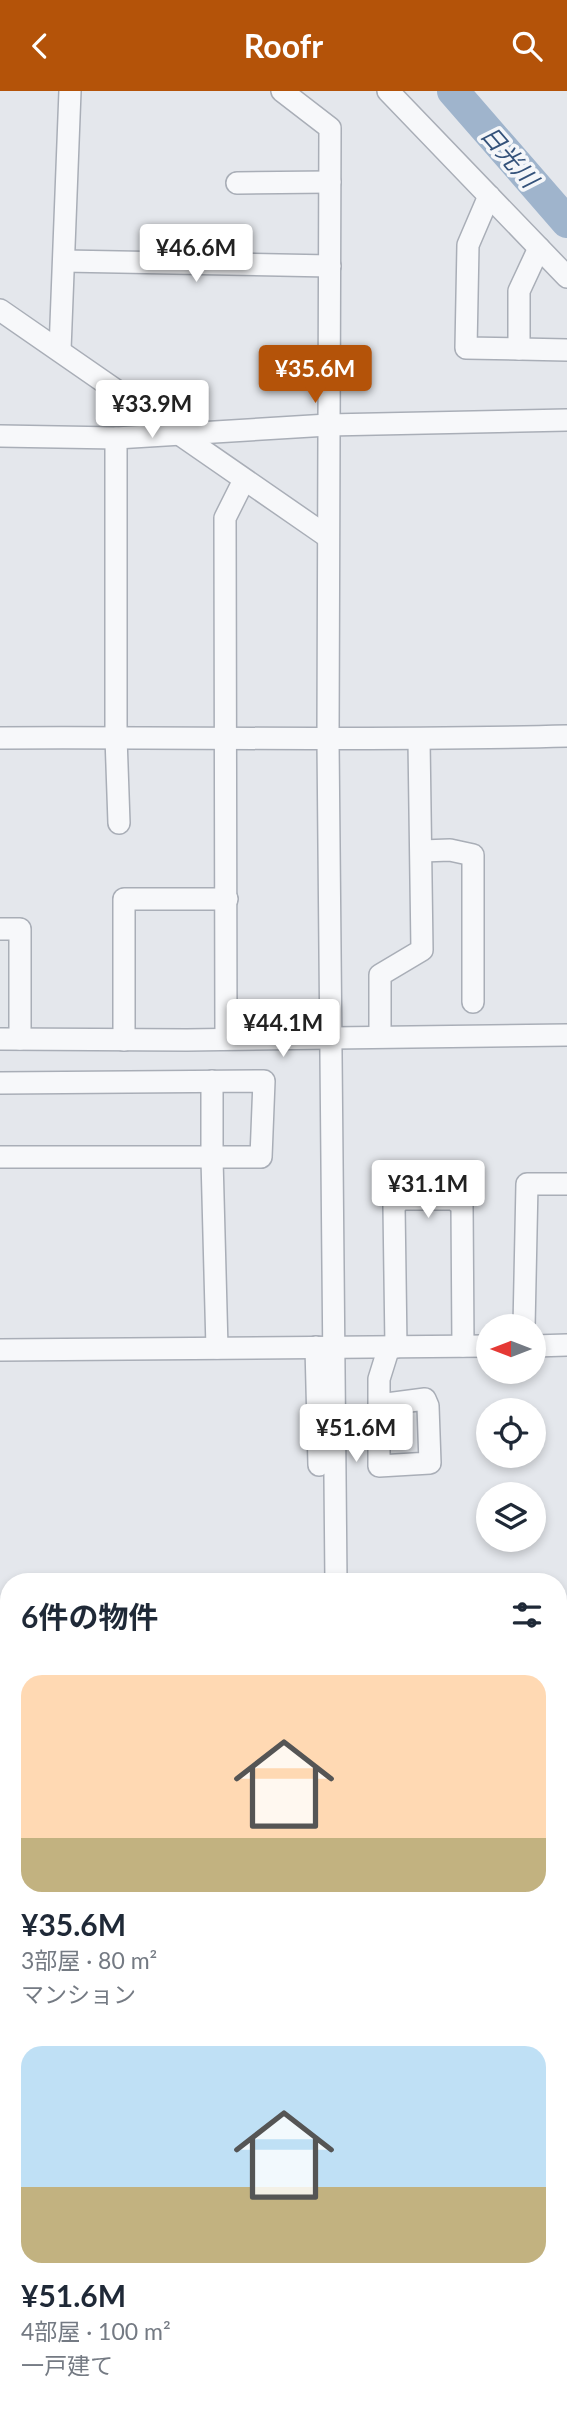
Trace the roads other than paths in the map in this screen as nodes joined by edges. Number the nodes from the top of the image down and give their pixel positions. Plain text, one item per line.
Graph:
1 (70, 91) edge
2 (282, 91) edge
3 (388, 91) edge
4 (237, 183) dead end
5 (330, 183) junction
6 (489, 196) junction
7 (539, 248) junction
8 (64, 261) junction
9 (330, 266) junction
10 (567, 278) edge
11 (0, 310) edge
12 (519, 349) junction
13 (60, 350) junction
14 (567, 350) edge
15 (567, 420) edge
16 (328, 425) junction
17 (180, 434) junction
18 (0, 436) edge
19 (116, 438) junction
20 (244, 479) junction
21 (328, 537) junction
22 (567, 736) edge
23 (116, 737) junction
24 (225, 737) junction
25 (0, 738) edge
26 (328, 740) junction
27 (419, 740) junction
28 (119, 823) dead end
29 (422, 851) junction
30 (227, 899) junction
31 (0, 929) edge
32 (474, 1002) dead end
33 (567, 1035) edge
34 (329, 1037) junction
35 (380, 1037) junction
36 (10, 1039) edge
37 (226, 1039) junction
38 (124, 1040) junction
39 (212, 1081) junction
40 (0, 1083) edge
41 (0, 1157) edge
42 (212, 1159) junction
43 (567, 1184) edge
44 (524, 1314) edge
45 (567, 1345) edge
46 (393, 1346) junction
47 (463, 1346) junction
48 (476, 1346) edge
49 (546, 1346) edge
50 (325, 1347) junction
51 (217, 1348) junction
52 (0, 1350) edge
53 (379, 1405) dead end
54 (319, 1465) dead end
55 (336, 1573) edge

1 - 8 street
2 - 5 street
3 - 6 street
4 - 5 street
5 - 9 street
6 - 7 street
6 - 12 street
7 - 10 street
7 - 12 street
8 - 9 street
8 - 13 street
9 - 16 street
11 - 13 street
12 - 14 street
13 - 17 street
15 - 16 street
16 - 17 street
16 - 21 street
17 - 19 street
17 - 20 street
18 - 19 street
19 - 23 street
20 - 21 street
20 - 24 street
21 - 26 street
22 - 27 street
23 - 24 street
23 - 25 street
23 - 28 street
24 - 26 street
24 - 30 street
26 - 27 street
26 - 34 street
27 - 29 street
29 - 32 street
29 - 35 street
30 - 37 street
30 - 38 street
31 - 36 street
33 - 35 street
34 - 35 street
34 - 37 street
34 - 50 street
36 - 38 street
37 - 38 street
39 - 40 street
39 - 42 street
39 - 42 street
41 - 42 street
42 - 51 street
43 - 44 street
45 - 49 street
46 - 47 street
46 - 47 street
46 - 50 street
46 - 53 street
47 - 48 street
50 - 51 street
50 - 54 street
50 - 55 street
51 - 52 street

